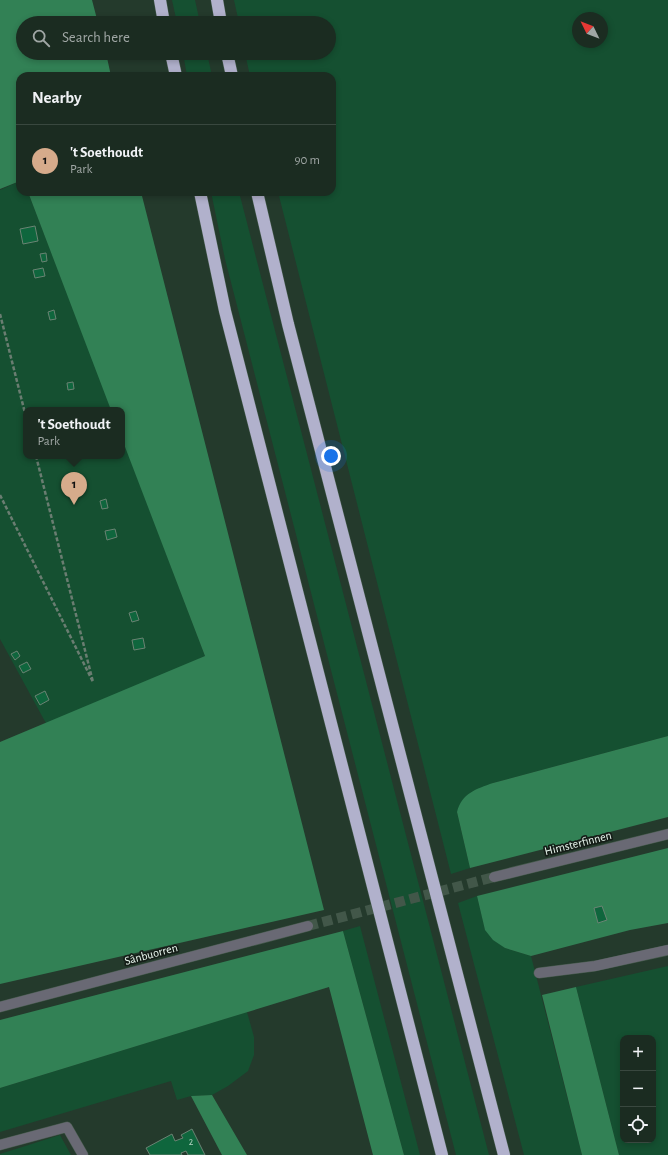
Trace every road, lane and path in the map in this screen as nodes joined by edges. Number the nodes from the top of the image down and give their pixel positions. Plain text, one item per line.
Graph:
1 (160, 0) edge
2 (217, 0) edge
3 (163, 16) edge
4 (220, 16) edge
5 (173, 60) edge
6 (229, 60) edge
7 (175, 72) edge
8 (231, 72) edge
9 (201, 196) edge
10 (258, 196) edge
11 (0, 314) edge
12 (23, 407) edge
13 (37, 459) edge
14 (0, 496) edge
15 (668, 834) edge
16 (494, 877) tunnel mouth
17 (308, 926) tunnel mouth
18 (668, 950) edge
19 (539, 973) dead end
20 (0, 1007) edge
21 (0, 1145) edge
22 (83, 1155) edge
23 (442, 1155) edge
24 (504, 1155) edge

1 - 3 highway
2 - 4 highway
5 - 7 highway
6 - 8 highway
9 - 23 highway
10 - 24 highway
11 - 12 path
13 - 14 path
15 - 16 street, Himsterfinnen
17 - 20 street, Sânbuorren
18 - 19 street
21 - 22 street

